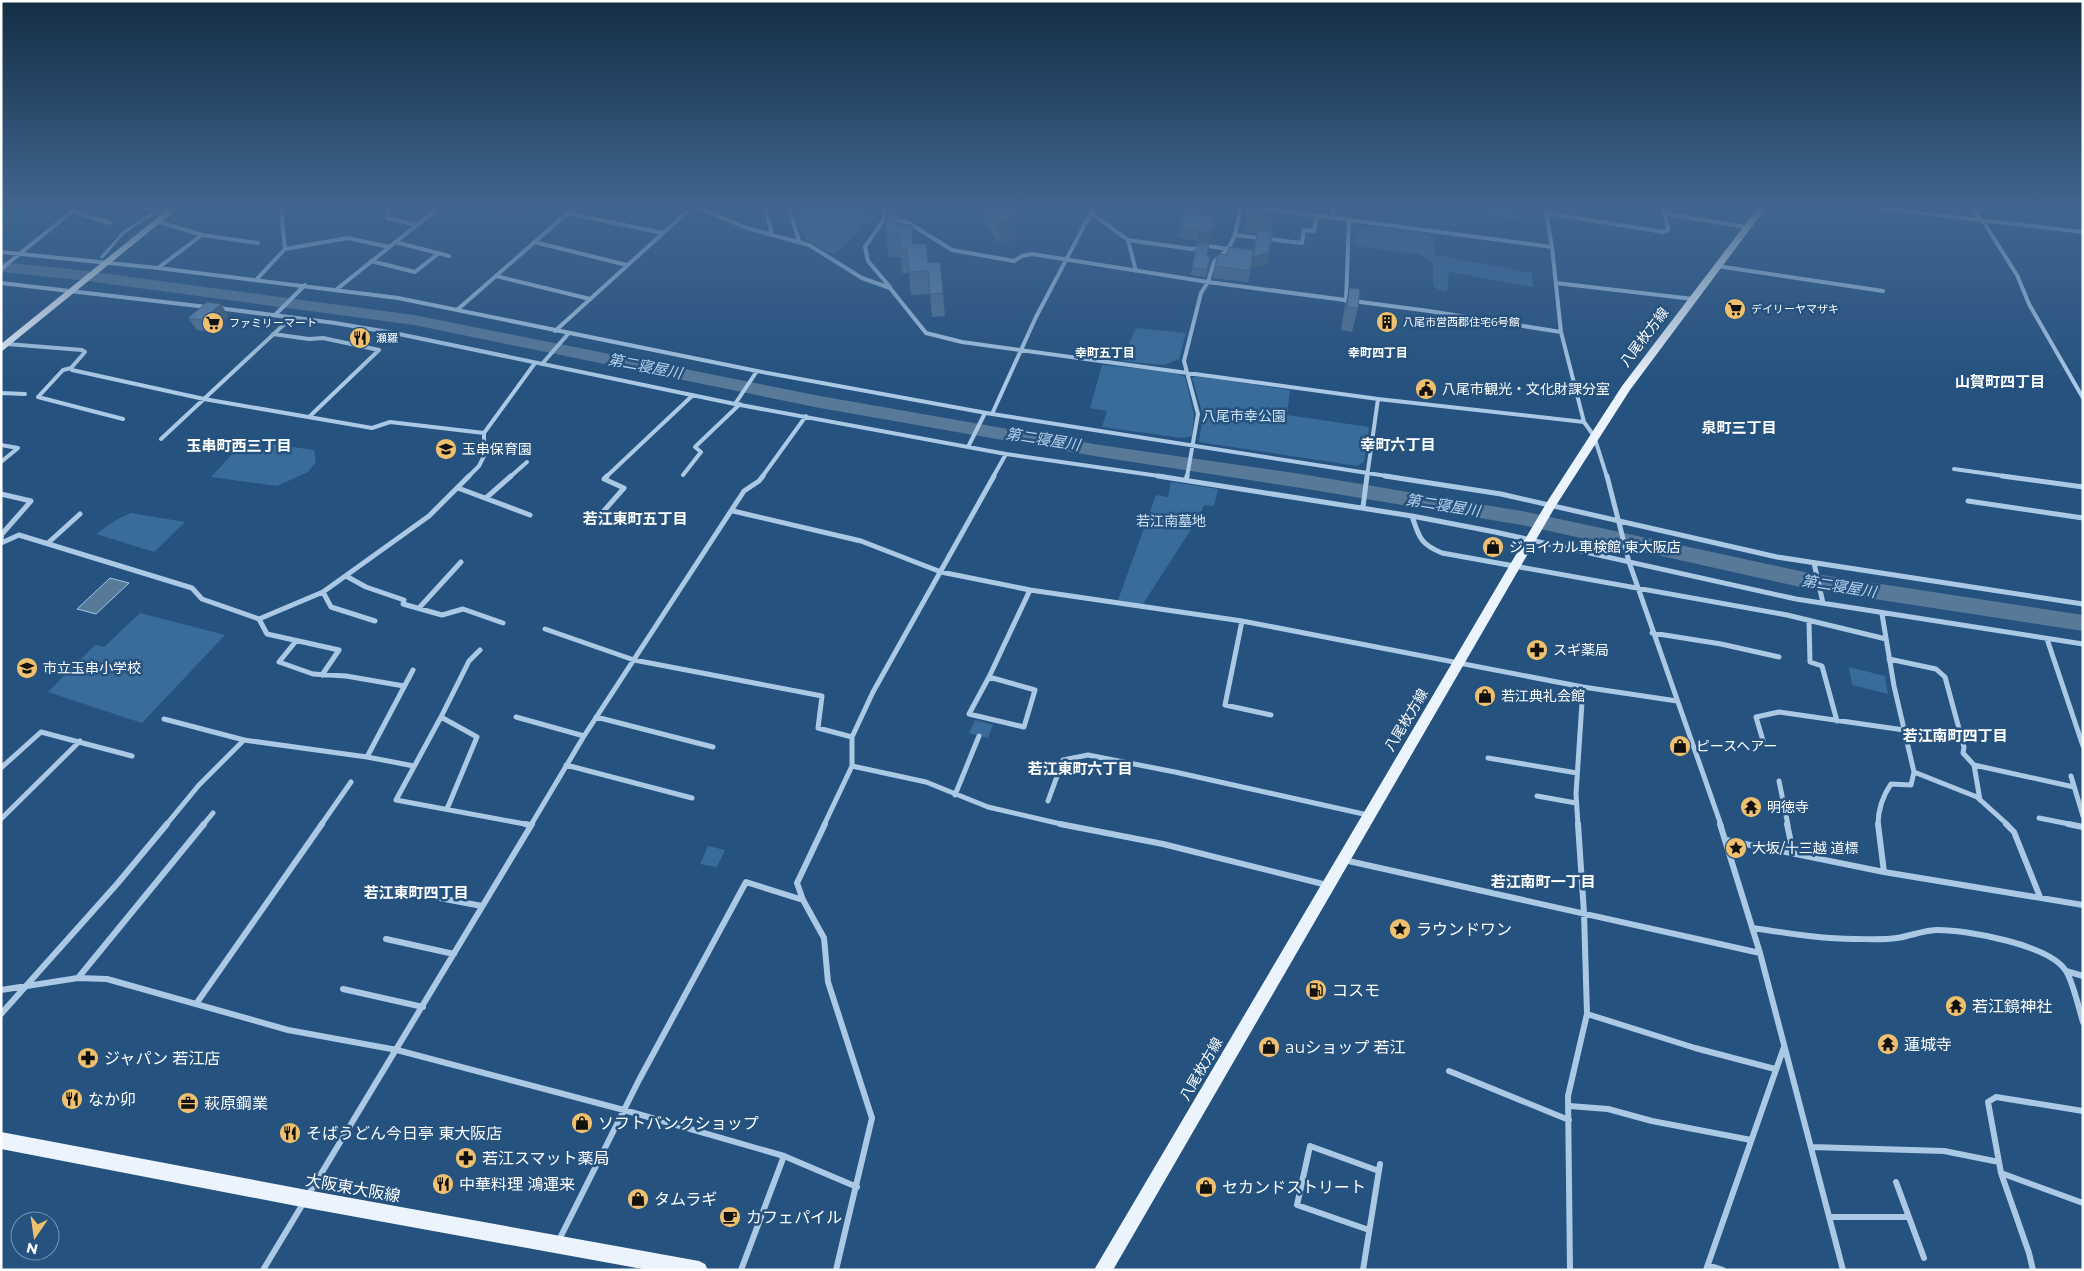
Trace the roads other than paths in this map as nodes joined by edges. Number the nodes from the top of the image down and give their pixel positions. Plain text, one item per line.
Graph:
1 (102, 264) edge
2 (118, 264) edge
3 (163, 264) edge
4 (271, 264) edge
5 (367, 264) edge
6 (384, 264) edge
7 (425, 264) edge
8 (509, 264) edge
9 (841, 264) edge
10 (871, 264) edge
11 (1066, 264) edge
12 (1095, 264) edge
13 (1134, 264) edge
14 (1213, 264) edge
15 (1347, 264) edge
16 (1554, 264) edge
17 (2010, 264) edge
18 (627, 265) edge
19 (1717, 266) joint
20 (158, 268) junction
21 (1136, 271) junction
22 (496, 276) junction
23 (256, 280) junction
24 (1208, 282) junction
25 (1, 283) edge
26 (1556, 283) junction
27 (305, 285) junction
28 (890, 288) junction
29 (337, 289) junction
30 (71, 290) junction
31 (1883, 291) dead end
32 (590, 299) junction
33 (1693, 299) junction
34 (1346, 301) junction
35 (457, 310) junction
36 (275, 315) junction
37 (292, 317) junction
38 (555, 331) junction
39 (1561, 332) junction
40 (273, 334) junction
41 (568, 334) junction
42 (4, 347) edge
43 (1020, 351) junction
44 (535, 363) junction
45 (542, 364) junction
46 (71, 368) junction
47 (757, 371) junction
48 (1186, 372) junction
49 (1, 393) edge
50 (25, 394) dead end
51 (693, 395) junction
52 (2083, 398) edge
53 (204, 399) junction
54 (1378, 399) junction
55 (738, 404) junction
56 (985, 413) junction
57 (992, 414) junction
58 (806, 416) junction
59 (310, 418) junction
60 (123, 419) dead end
61 (1584, 422) junction
62 (484, 433) junction
63 (1594, 436) junction
64 (161, 439) dead end
65 (1194, 444) junction
66 (1, 445) edge
67 (968, 447) junction
68 (1006, 454) junction
69 (1, 462) edge
70 (527, 462) dead end
71 (1954, 469) dead end
72 (1369, 472) junction
73 (683, 475) dead end
74 (1186, 480) junction
75 (2083, 487) edge
76 (458, 488) junction
77 (1, 494) edge
78 (486, 498) junction
79 (1968, 501) dead end
80 (1363, 507) junction
81 (1550, 507) junction
82 (733, 511) junction
83 (602, 513) dead end
84 (80, 514) dead end
85 (530, 515) dead end
86 (1412, 516) junction
87 (2083, 518) edge
88 (1618, 521) junction
89 (1, 538) edge
90 (1531, 539) junction
91 (1, 543) edge
92 (48, 543) junction
93 (461, 562) dead end
94 (1629, 562) junction
95 (1814, 563) junction
96 (1515, 566) junction
97 (941, 572) junction
98 (346, 576) junction
99 (1639, 589) junction
100 (1030, 590) junction
101 (323, 592) junction
102 (1823, 603) junction
103 (2083, 604) edge
104 (419, 608) junction
105 (1882, 614) junction
106 (259, 620) junction
107 (375, 620) dead end
108 (1242, 621) junction
109 (1809, 621) junction
110 (503, 623) dead end
111 (545, 629) dead end
112 (1652, 633) junction
113 (2047, 638) junction
114 (1886, 639) junction
115 (296, 640) junction
116 (2083, 644) edge
117 (480, 650) dead end
118 (1780, 657) dead end
119 (1889, 659) junction
120 (634, 660) junction
121 (1458, 663) junction
122 (413, 670) dead end
123 (322, 675) junction
124 (989, 678) junction
125 (404, 686) junction
126 (1583, 687) junction
127 (1677, 702) junction
128 (1271, 714) dead end
129 (516, 716) dead end
130 (441, 717) junction
131 (596, 717) junction
132 (164, 719) dead end
133 (1837, 721) junction
134 (1904, 730) junction
135 (584, 736) junction
136 (852, 736) junction
137 (979, 736) dead end
138 (244, 740) junction
139 (80, 741) junction
140 (1764, 744) dead end
141 (2083, 746) edge
142 (713, 747) dead end
143 (132, 756) dead end
144 (367, 757) junction
145 (1488, 758) dead end
146 (566, 765) junction
147 (1974, 765) junction
148 (414, 766) junction
149 (852, 766) junction
150 (1, 768) edge
151 (1914, 772) junction
152 (1577, 773) junction
153 (2071, 776) dead end
154 (1779, 781) dead end
155 (351, 782) dead end
156 (2074, 787) junction
157 (955, 795) junction
158 (1537, 796) dead end
159 (692, 798) dead end
160 (1980, 800) junction
161 (1048, 801) dead end
162 (1576, 803) junction
163 (447, 809) junction
164 (214, 812) dead end
165 (1369, 815) junction
166 (2083, 816) edge
167 (2039, 818) dead end
168 (1, 819) edge
169 (530, 825) junction
170 (2083, 828) edge
171 (1726, 840) junction
172 (1793, 852) junction
173 (1342, 859) junction
174 (1884, 872) junction
175 (1327, 885) junction
176 (418, 894) dead end
177 (2040, 897) junction
178 (803, 900) junction
179 (2083, 905) edge
180 (482, 906) junction
181 (1584, 913) junction
182 (1753, 928) junction
183 (386, 939) dead end
184 (1760, 953) junction
185 (454, 954) junction
186 (2066, 971) junction
187 (2083, 976) edge
188 (78, 978) junction
189 (24, 987) junction
190 (343, 988) dead end
191 (1, 990) edge
192 (196, 1004) junction
193 (423, 1007) junction
194 (1, 1014) edge
195 (1587, 1014) junction
196 (2083, 1022) edge
197 (1784, 1046) junction
198 (397, 1050) junction
199 (1776, 1070) junction
200 (1449, 1072) dead end
201 (1569, 1106) junction
202 (624, 1110) junction
203 (2083, 1112) edge
204 (1569, 1120) junction
205 (1, 1140) edge
206 (1751, 1140) junction
207 (1811, 1147) junction
208 (784, 1156) junction
209 (1999, 1162) junction
210 (2001, 1173) junction
211 (1896, 1182) dead end
212 (857, 1187) junction
213 (307, 1199) junction
214 (2083, 1203) edge
215 (1829, 1217) junction
216 (1908, 1217) junction
217 (1369, 1230) junction
218 (558, 1243) junction
219 (1924, 1258) dead end
220 (1707, 1267) edge
221 (263, 1270) edge
222 (699, 1270) edge
223 (741, 1270) edge
224 (836, 1270) edge
225 (1103, 1270) edge
226 (1363, 1270) edge
227 (1570, 1270) edge
228 (1723, 1270) edge
229 (1843, 1270) edge
230 (2033, 1270) edge

1 - 30 main road
2 - 20 street
3 - 20 street
4 - 23 street
5 - 29 street
6 - 7 street
8 - 22 street
9 - 28 street
10 - 28 street
11 - 43 street
12 - 21 street
13 - 21 street
14 - 24 street
15 - 34 street
16 - 26 street
17 - 52 street
18 - 32 street
19 - 31 street
19 - 33 main road, 八尾枚方線
20 - 23 street
21 - 24 street
22 - 32 street
22 - 35 street
23 - 27 street
24 - 34 street
24 - 48 street
25 - 30 street
26 - 33 street
26 - 39 street
27 - 29 street
27 - 36 street
28 - 43 street
29 - 35 street
30 - 36 street
30 - 42 main road
32 - 38 street
33 - 63 main road, 八尾枚方線
34 - 39 street
35 - 38 street
36 - 37 street
37 - 40 street
37 - 44 street
38 - 41 street
39 - 61 street
40 - 53 street
40 - 59 street
41 - 45 street
41 - 47 street
42 - 46 street
43 - 48 street
43 - 57 street
44 - 45 street
44 - 62 street
45 - 51 street
46 - 53 street
46 - 60 street
47 - 55 street
47 - 56 street
48 - 54 street
48 - 65 street
49 - 50 street
51 - 55 street
51 - 83 street
53 - 59 street
53 - 64 street
54 - 61 street
54 - 72 street
55 - 58 street
55 - 73 street
56 - 57 street
56 - 67 street
57 - 65 street
58 - 67 street
58 - 82 street
59 - 62 street
61 - 63 street
62 - 76 street
63 - 81 main road, 八尾枚方線
63 - 88 street
65 - 72 street
65 - 74 street
66 - 69 street
67 - 68 street
68 - 74 street
68 - 97 street
70 - 78 street
71 - 75 street
72 - 80 street
72 - 81 street
74 - 80 street
76 - 78 street
76 - 98 street
77 - 89 street
78 - 85 street
79 - 87 street
80 - 86 street
81 - 88 street
81 - 90 main road, 八尾枚方線
82 - 97 street
82 - 120 street
84 - 92 street
86 - 90 street
86 - 96 street
88 - 94 street
88 - 95 street
90 - 94 street
90 - 96 main road, 八尾枚方線
91 - 92 street
92 - 106 street
93 - 104 street
94 - 99 street
94 - 102 street
95 - 102 street
95 - 103 street
96 - 99 street
96 - 121 main road, 八尾枚方線
97 - 100 street
97 - 136 street
98 - 101 street
98 - 104 street
99 - 109 street
99 - 112 street
100 - 108 street
100 - 124 street
101 - 106 street
101 - 107 street
102 - 105 street
104 - 110 street
105 - 113 street
105 - 114 street
106 - 115 street
108 - 121 street
108 - 128 street
109 - 114 street
109 - 133 street
111 - 120 street
112 - 118 street
112 - 127 street
113 - 116 street
113 - 141 street
114 - 119 street
115 - 123 street
115 - 123 street
117 - 130 street
119 - 134 street
119 - 147 street
120 - 131 street
120 - 136 street
121 - 126 street
121 - 165 main road, 八尾枚方線
122 - 125 street
123 - 125 street
124 - 124 street
125 - 144 street
126 - 127 street
126 - 152 street
127 - 171 street
129 - 135 street
130 - 148 street
130 - 163 street
131 - 135 street
131 - 142 street
132 - 138 street
133 - 134 street
133 - 140 street
134 - 151 street
135 - 146 street
136 - 149 street
137 - 157 street
138 - 144 street
138 - 189 street
139 - 143 street
139 - 150 street
139 - 168 street
144 - 148 street
145 - 152 street
146 - 159 street
146 - 169 street
147 - 156 street
147 - 160 street
148 - 163 street
149 - 157 street
149 - 178 street
151 - 160 street
151 - 174 street
152 - 162 street
153 - 156 street
154 - 172 street
155 - 192 street
156 - 166 street
157 - 175 street
158 - 162 street
160 - 177 street
161 - 165 street
162 - 181 street
163 - 169 street
164 - 188 street
165 - 173 main road, 八尾枚方線
167 - 170 street
169 - 180 street
171 - 172 street
171 - 182 street
172 - 174 street
173 - 175 main road, 八尾枚方線
173 - 181 street
174 - 177 street
175 - 225 main road, 八尾枚方線
176 - 180 street
177 - 179 street
178 - 202 street
178 - 212 street
180 - 185 street
181 - 184 street
181 - 195 street
182 - 184 street
182 - 186 street
183 - 185 street
184 - 197 street
185 - 193 street
186 - 187 street
186 - 196 street
188 - 189 street
188 - 192 street
189 - 191 street
189 - 194 street
190 - 193 street
192 - 198 street
193 - 198 street
195 - 199 street
195 - 201 street
197 - 199 street
197 - 207 street
198 - 202 street
198 - 213 street
199 - 206 street
200 - 204 street
201 - 204 street
201 - 206 street
202 - 208 street
202 - 218 street
203 - 209 street
204 - 227 street
205 - 213 main road, 大阪東大阪線
206 - 220 street
207 - 209 street
207 - 215 street
208 - 212 street
208 - 223 street
209 - 210 street
210 - 214 street
210 - 230 street
211 - 216 street
212 - 224 street
213 - 218 main road, 大阪東大阪線
213 - 221 street
215 - 216 street
215 - 229 street
216 - 219 street
217 - 217 street
217 - 226 street
218 - 222 main road, 大阪東大阪線
220 - 228 street

